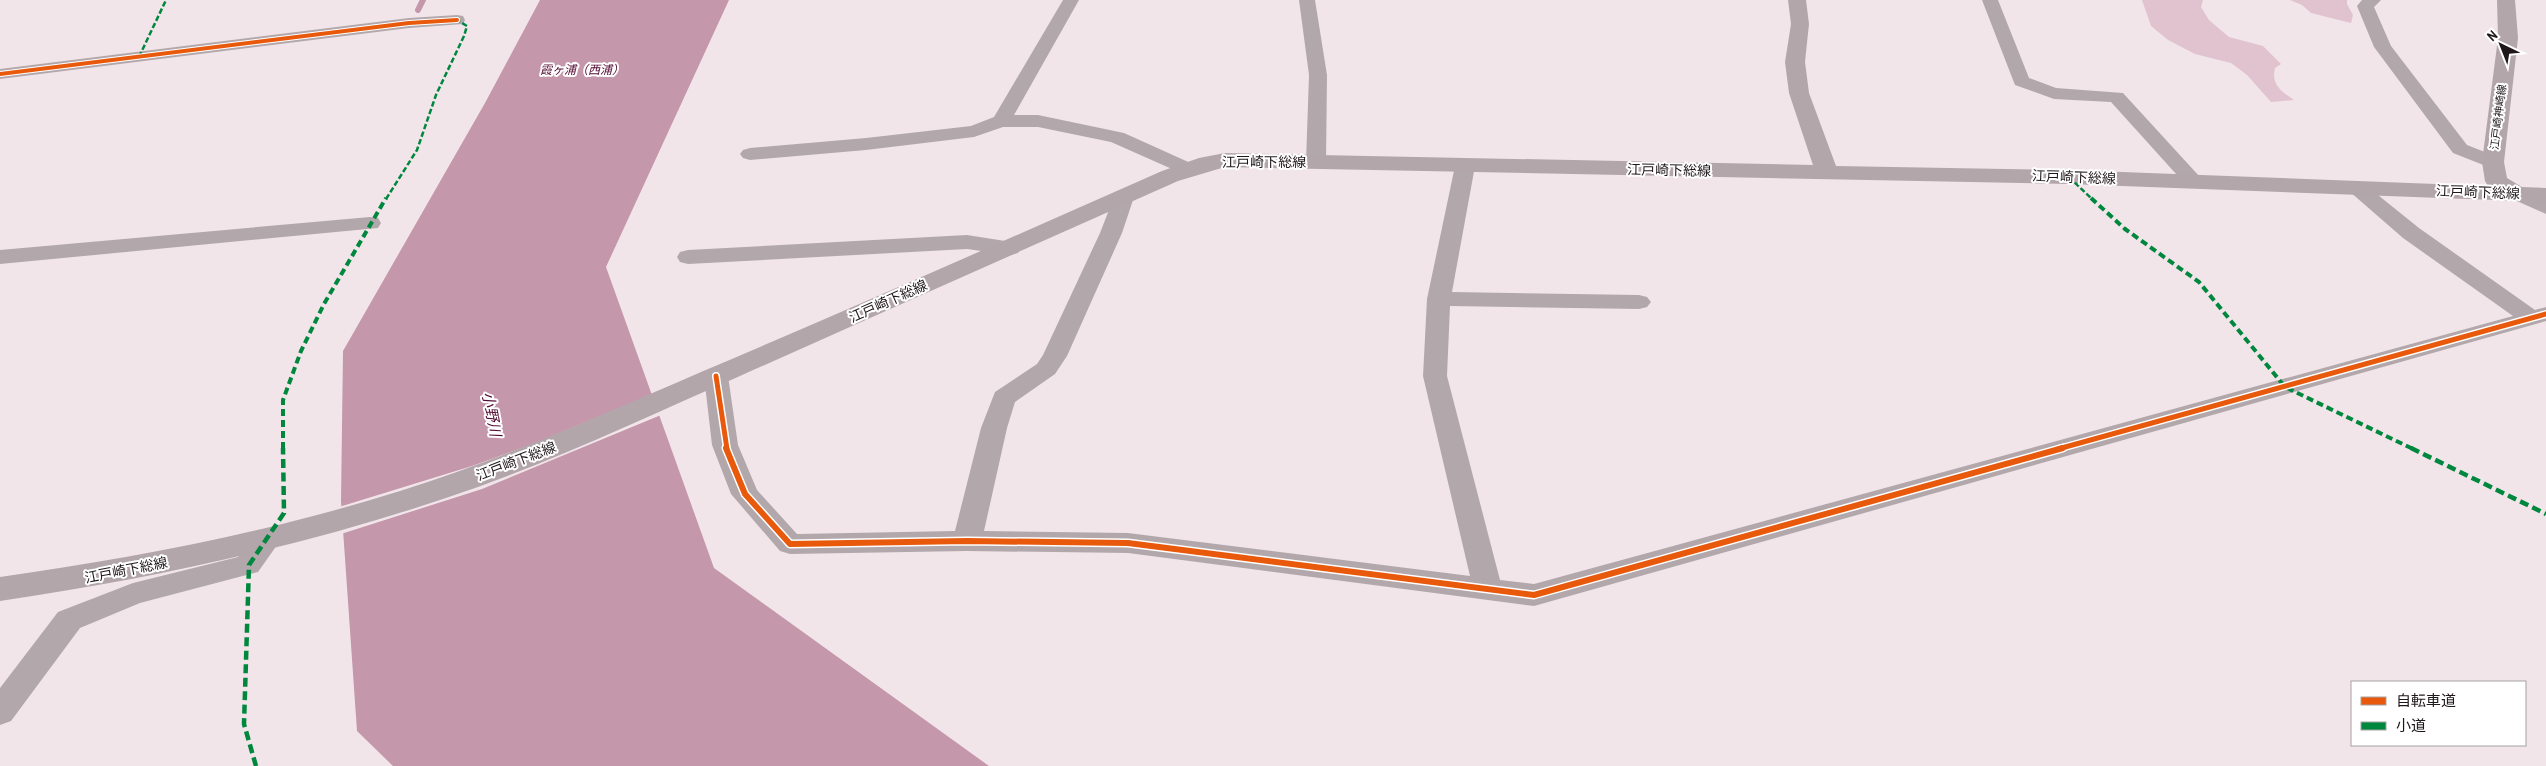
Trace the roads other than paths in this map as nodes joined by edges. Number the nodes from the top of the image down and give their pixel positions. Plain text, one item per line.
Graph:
1 (1071, 0) edge
2 (1307, 0) edge
3 (1797, 0) edge
4 (1990, 0) edge
5 (2372, 0) edge
6 (2506, 0) edge
7 (457, 20) dead end
8 (0, 74) edge
9 (1000, 121) junction
10 (750, 154) dead end
11 (1316, 162) junction
12 (2493, 162) junction
13 (1465, 166) junction
14 (1188, 169) junction
15 (1827, 172) junction
16 (2193, 181) junction
17 (2356, 187) junction
18 (2515, 193) junction
19 (2546, 195) edge
20 (1124, 197) junction
21 (2546, 208) edge
22 (370, 223) dead end
23 (1010, 248) junction
24 (688, 256) dead end
25 (0, 257) edge
26 (1439, 299) junction
27 (1639, 302) dead end
28 (2538, 316) edge
29 (707, 380) junction
30 (268, 538) junction
31 (967, 540) junction
32 (0, 589) edge
33 (1488, 590) junction
34 (0, 712) edge

1 - 9 street
2 - 11 street
3 - 15 main road
4 - 16 street
5 - 12 street
6 - 12 main road, 江戸崎神崎線
7 - 8 street
9 - 10 street
9 - 14 street
11 - 13 main road, 江戸崎下総線
11 - 14 main road, 江戸崎下総線
12 - 18 main road, 江戸崎神崎線
13 - 15 main road, 江戸崎下総線
13 - 26 street
14 - 20 main road, 江戸崎下総線
15 - 16 main road, 江戸崎下総線
16 - 17 main road, 江戸崎下総線
17 - 18 main road, 江戸崎下総線
17 - 28 street
18 - 19 main road, 江戸崎下総線
18 - 21 street
20 - 23 main road, 江戸崎下総線
20 - 31 street
22 - 25 street
23 - 24 street
23 - 29 main road, 江戸崎下総線
26 - 27 street
26 - 33 street
28 - 33 street
29 - 30 main road, 江戸崎下総線
29 - 31 street
30 - 32 main road, 江戸崎下総線
30 - 34 street
31 - 33 street

